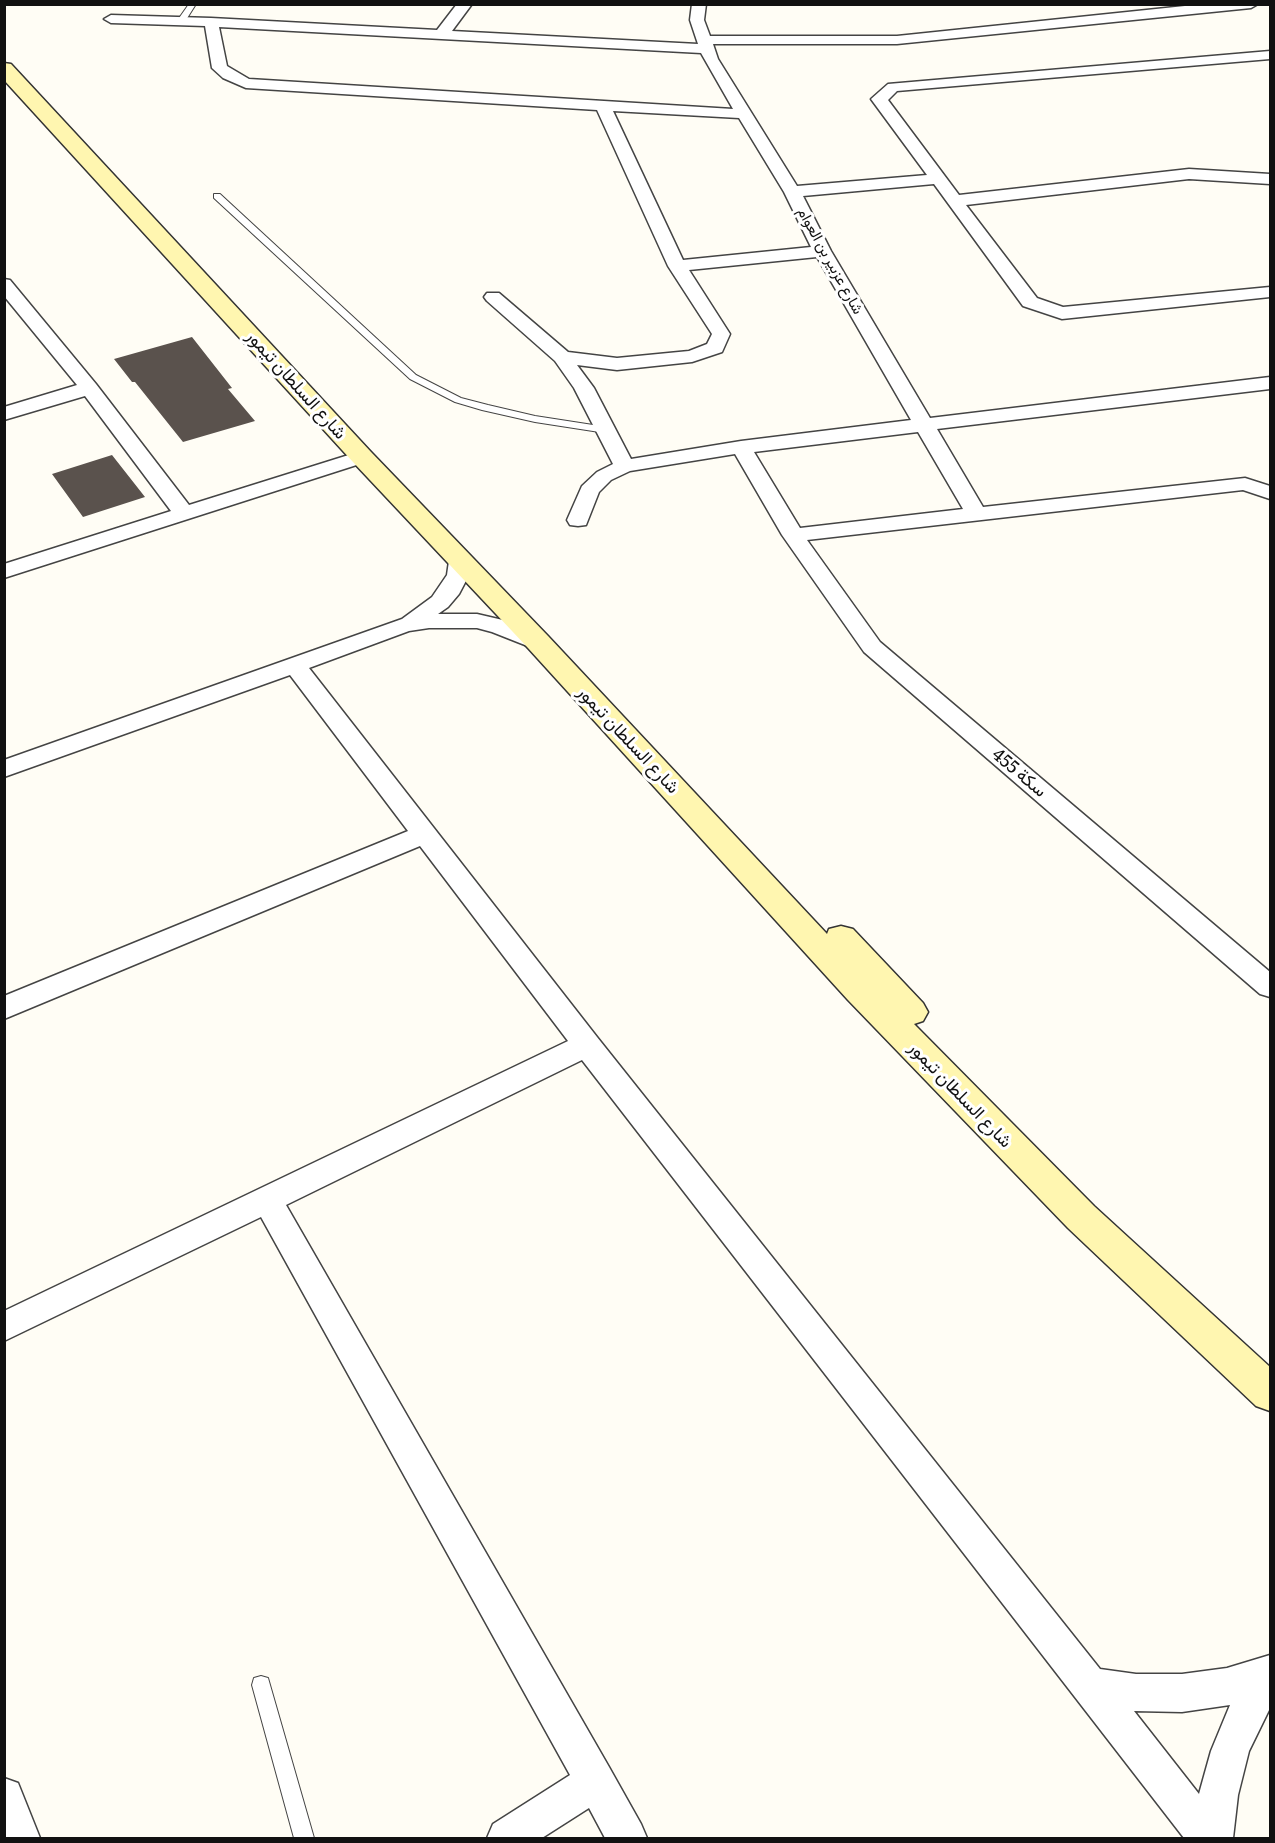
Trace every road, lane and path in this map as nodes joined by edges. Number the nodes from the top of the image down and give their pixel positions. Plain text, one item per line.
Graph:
1 (193, 4) edge
2 (465, 4) edge
3 (699, 4) edge
4 (1251, 4) edge
5 (111, 19) dead end
6 (181, 21) junction
7 (211, 22) junction
8 (440, 36) junction
9 (704, 45) junction
10 (4, 52) edge
11 (1270, 55) edge
12 (4, 68) edge
13 (603, 106) junction
14 (743, 114) junction
15 (938, 179) junction
16 (1270, 179) edge
17 (792, 192) junction
18 (217, 196) dead end
19 (954, 201) junction
20 (822, 251) junction
21 (677, 266) junction
22 (4, 284) edge
23 (1270, 292) edge
24 (493, 297) dead end
25 (562, 357) junction
26 (1270, 383) edge
27 (89, 388) junction
28 (4, 414) edge
29 (924, 425) junction
30 (606, 430) junction
31 (741, 447) junction
32 (362, 457) junction
33 (625, 465) junction
34 (1270, 493) edge
35 (184, 513) junction
36 (976, 514) junction
37 (578, 520) dead end
38 (794, 535) junction
39 (460, 561) junction
40 (4, 571) edge
41 (405, 626) junction
42 (538, 642) junction
43 (294, 664) junction
44 (4, 769) edge
45 (425, 834) junction
46 (1270, 987) edge
47 (4, 1008) edge
48 (587, 1045) junction
49 (267, 1200) junction
50 (4, 1327) edge
51 (1270, 1363) edge
52 (1270, 1393) edge
53 (1270, 1675) edge
54 (261, 1685) dead end
55 (1088, 1686) junction
56 (595, 1781) junction
57 (4, 1797) edge
58 (20, 1839) edge
59 (304, 1839) edge
60 (507, 1839) edge
61 (627, 1839) edge
62 (1209, 1839) edge
63 (1214, 1839) edge

1 - 6 lane
2 - 8 street
3 - 9 street, شارع عزبير بن العوام
4 - 9 street
5 - 6 street
6 - 7 street
7 - 8 street
7 - 13 street
8 - 9 street
9 - 14 street, شارع عزبير بن العوام
10 - 51 main road, شارع السلطان تيمور
11 - 15 street
12 - 32 main road, شارع السلطان تيمور
13 - 14 street
13 - 21 street
14 - 17 street, شارع عزبير بن العوام
15 - 17 street
15 - 19 street
16 - 19 street
17 - 20 street, شارع عزبير بن العوام
18 - 30 lane
19 - 23 street
20 - 21 street
20 - 29 street, شارع عزبير بن العوام
21 - 25 street
22 - 27 street
24 - 25 street
25 - 30 street
26 - 29 street
27 - 28 street
27 - 35 street
29 - 31 street
29 - 36 street, شارع عزبير بن العوام
30 - 33 street
31 - 33 street
31 - 38 street, سكة 455
32 - 35 street
32 - 39 main road, شارع السلطان تيمور
33 - 37 street
34 - 36 street
35 - 40 street
36 - 38 street
38 - 46 street, سكة 455
39 - 41 street
39 - 42 main road, شارع السلطان تيمور
41 - 42 street
41 - 43 street
42 - 52 main road, شارع السلطان تيمور
43 - 44 street
43 - 45 street
45 - 47 street
45 - 48 street
48 - 49 street
48 - 55 street
49 - 50 street
49 - 56 street
53 - 55 street
53 - 63 street
54 - 59 lane
55 - 62 street
56 - 60 street
56 - 61 street
57 - 58 street

